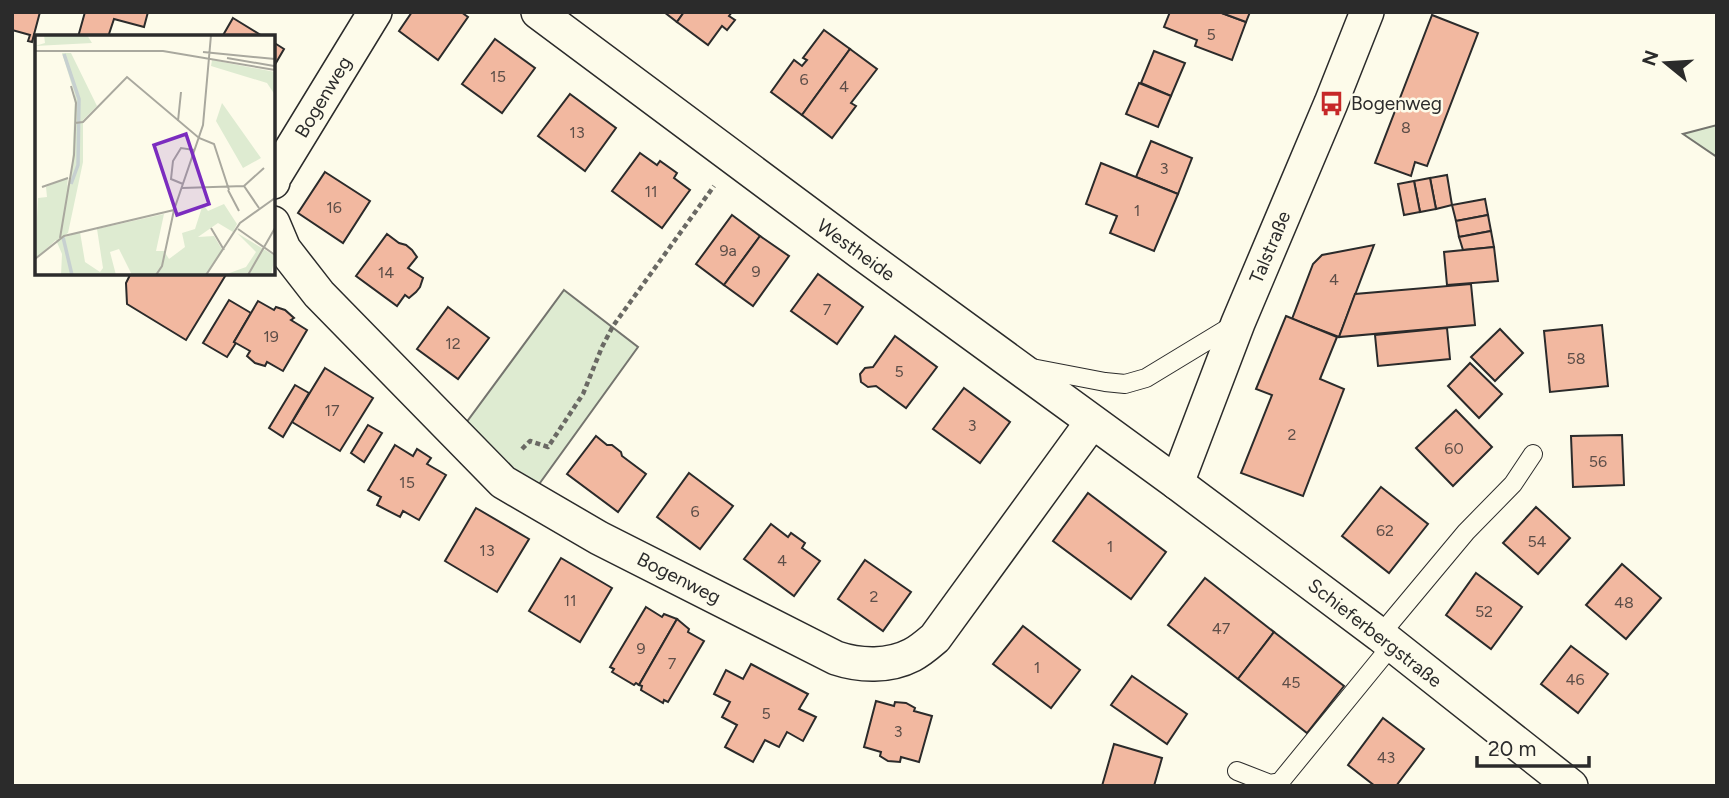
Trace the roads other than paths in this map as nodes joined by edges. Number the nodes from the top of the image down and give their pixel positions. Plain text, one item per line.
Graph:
1 (375, 12) edge
2 (538, 12) edge
3 (1367, 12) edge
4 (275, 175) edge
5 (275, 228) edge
6 (1238, 323) junction
7 (1014, 365) junction
8 (1091, 422) junction
9 (1533, 454) dead end
10 (1177, 484) junction
11 (1386, 640) junction
12 (1237, 771) dead end
13 (1571, 786) edge

1 - 4 street, Bogenweg
2 - 7 street, Westheide
3 - 6 street, Talstraße
5 - 8 street, Bogenweg
6 - 7 lane
6 - 10 street, Talstraße
7 - 8 street, Westheide
8 - 10 street, Westheide
9 - 11 lane
10 - 11 street, Schieferbergstraße
11 - 12 lane
11 - 13 street, Schieferbergstraße

